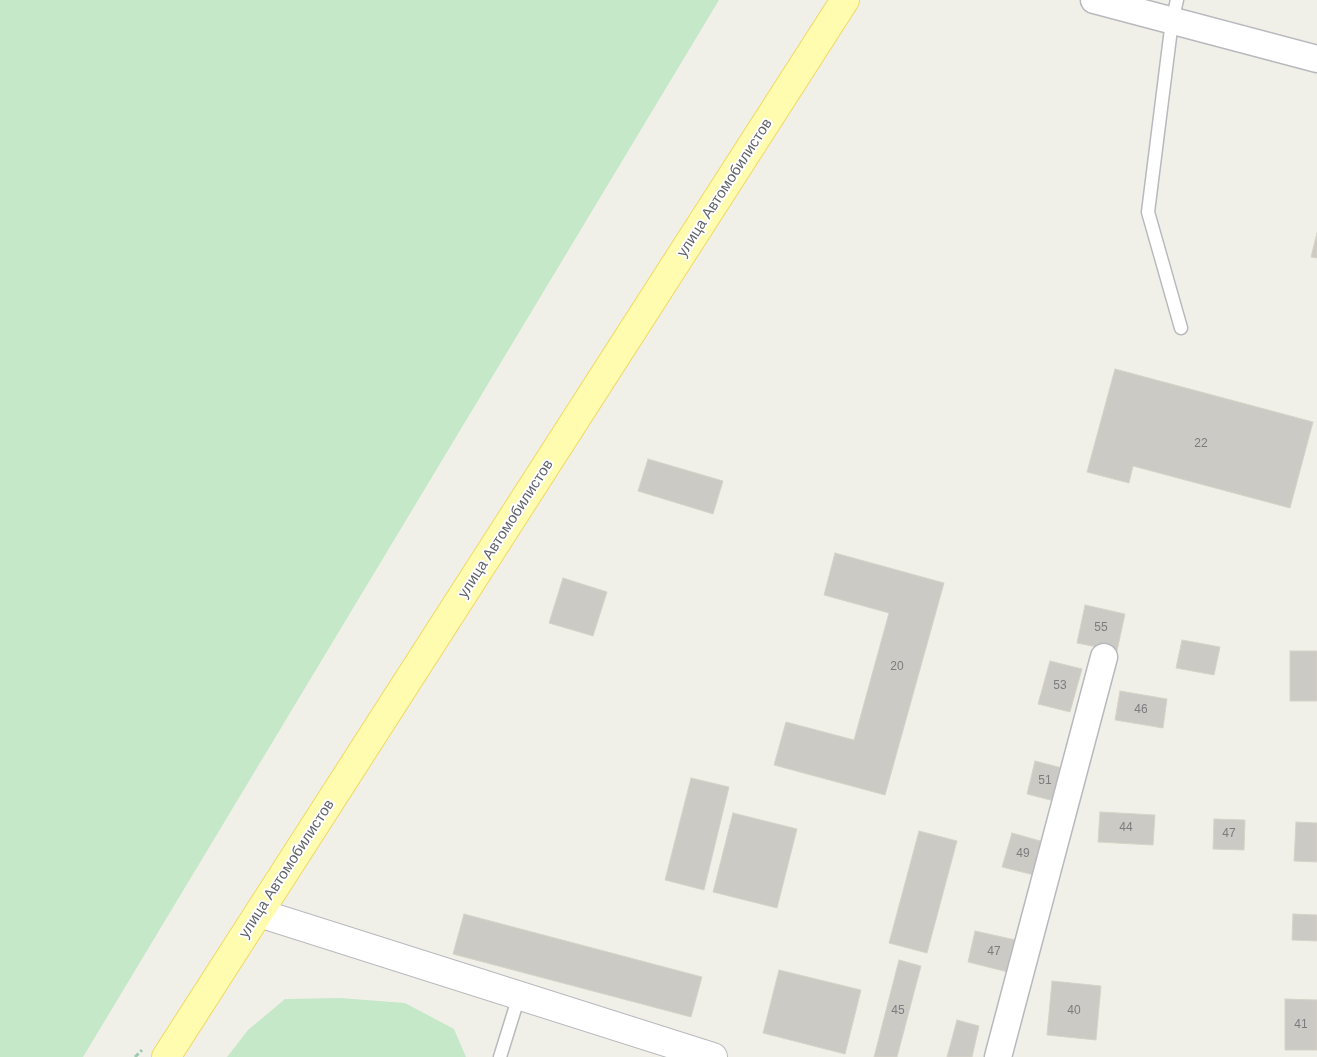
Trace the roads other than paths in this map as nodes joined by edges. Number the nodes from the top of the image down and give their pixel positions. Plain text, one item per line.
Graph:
1 (845, 0) edge
2 (1094, 0) edge
3 (1174, 10) edge
4 (1317, 59) edge
5 (1181, 328) dead end
6 (1104, 657) dead end
7 (259, 913) junction
8 (519, 996) junction
9 (166, 1057) edge
10 (500, 1057) edge
11 (713, 1057) edge
12 (998, 1057) edge

1 - 7 main road, улица Автомобилистов
2 - 3 street
3 - 4 street
3 - 5 lane
6 - 12 street
7 - 8 street
7 - 9 main road, улица Автомобилистов
8 - 10 lane
8 - 11 street

